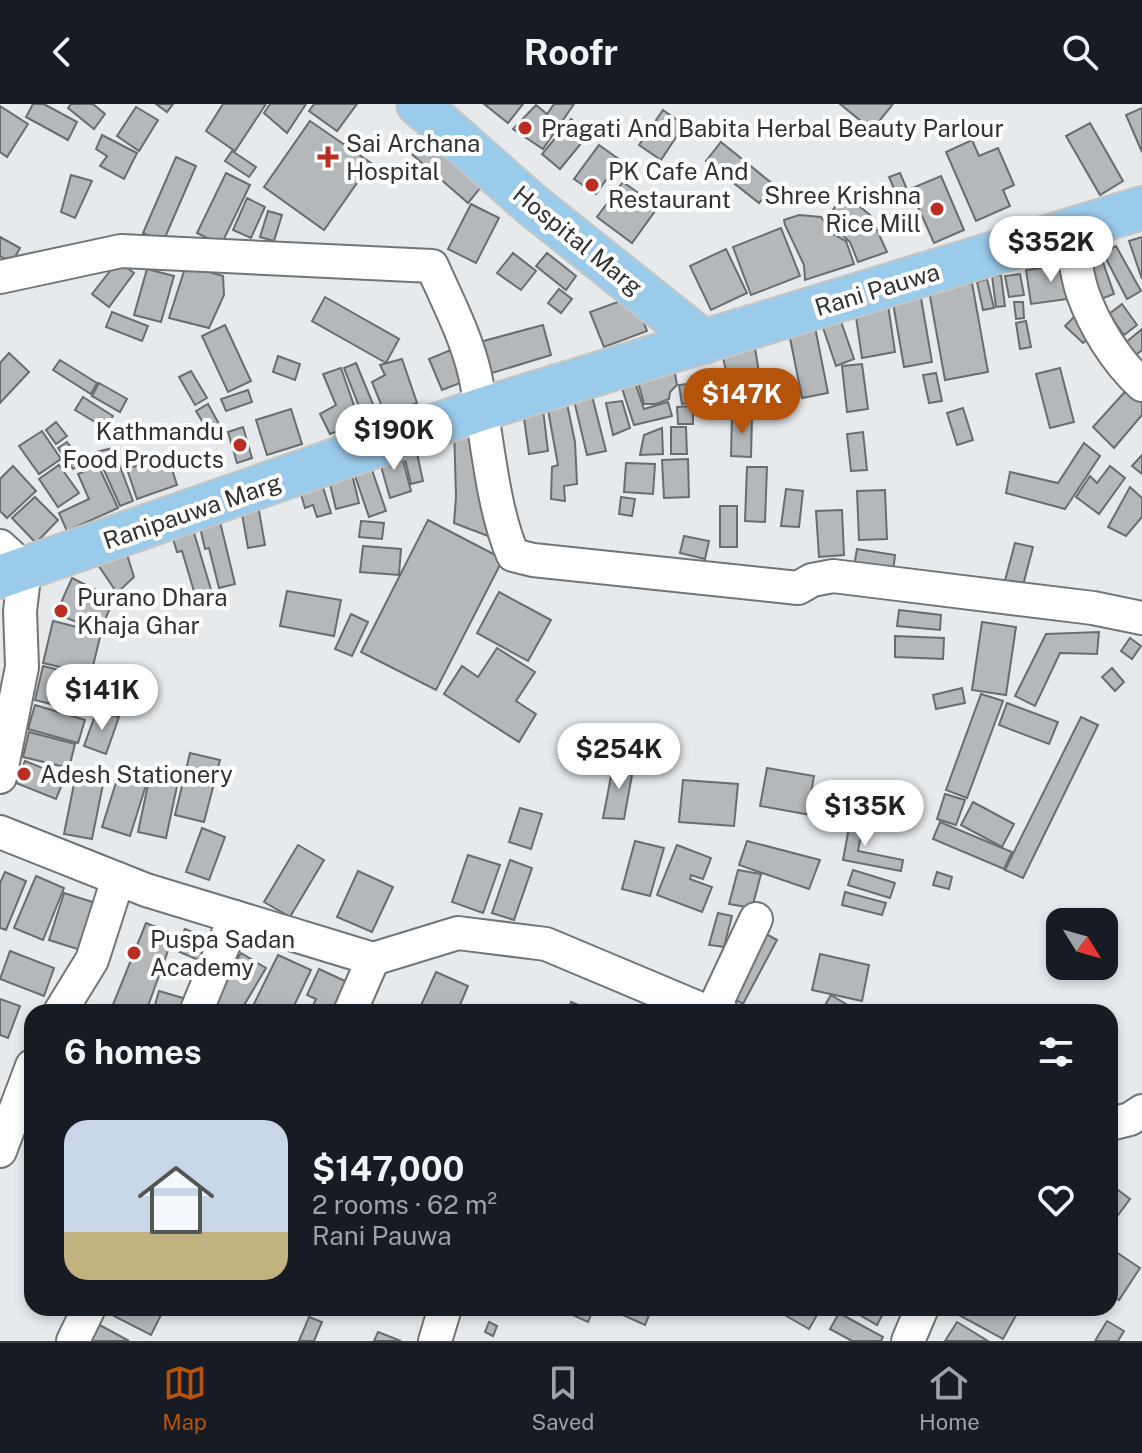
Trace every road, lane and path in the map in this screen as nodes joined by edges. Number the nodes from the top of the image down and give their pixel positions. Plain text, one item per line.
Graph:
1 (418, 104) edge
2 (1142, 208) edge
3 (1070, 231) junction
4 (0, 277) edge
5 (704, 342) junction
6 (1142, 385) edge
7 (482, 409) junction
8 (8, 564) edge
9 (1142, 618) edge
10 (0, 777) edge
11 (0, 832) edge
12 (118, 879) junction
13 (235, 917) junction
14 (756, 919) dead end
15 (373, 959) junction
16 (65, 1004) edge
17 (199, 1004) edge
18 (353, 1004) edge
19 (689, 1004) edge
20 (716, 1004) edge
21 (24, 1087) edge
22 (1142, 1111) edge
23 (1118, 1122) edge
24 (0, 1151) edge
25 (85, 1316) edge
26 (443, 1316) edge
27 (919, 1316) edge
28 (73, 1341) edge
29 (435, 1341) edge
30 (908, 1341) edge

1 - 5 main road, Hospital Marg
2 - 3 main road, Rani Pauwa
3 - 5 main road, Rani Pauwa
3 - 6 street
4 - 7 street
5 - 7 main road, Ranipauwa Marg
7 - 8 main road, Ranipauwa Marg
7 - 9 street
8 - 10 street
11 - 12 street
12 - 13 street
12 - 16 street
13 - 15 street
13 - 17 street
14 - 20 street
15 - 18 street
15 - 19 street
21 - 24 street
22 - 23 street
25 - 28 street
26 - 29 street
27 - 30 street

